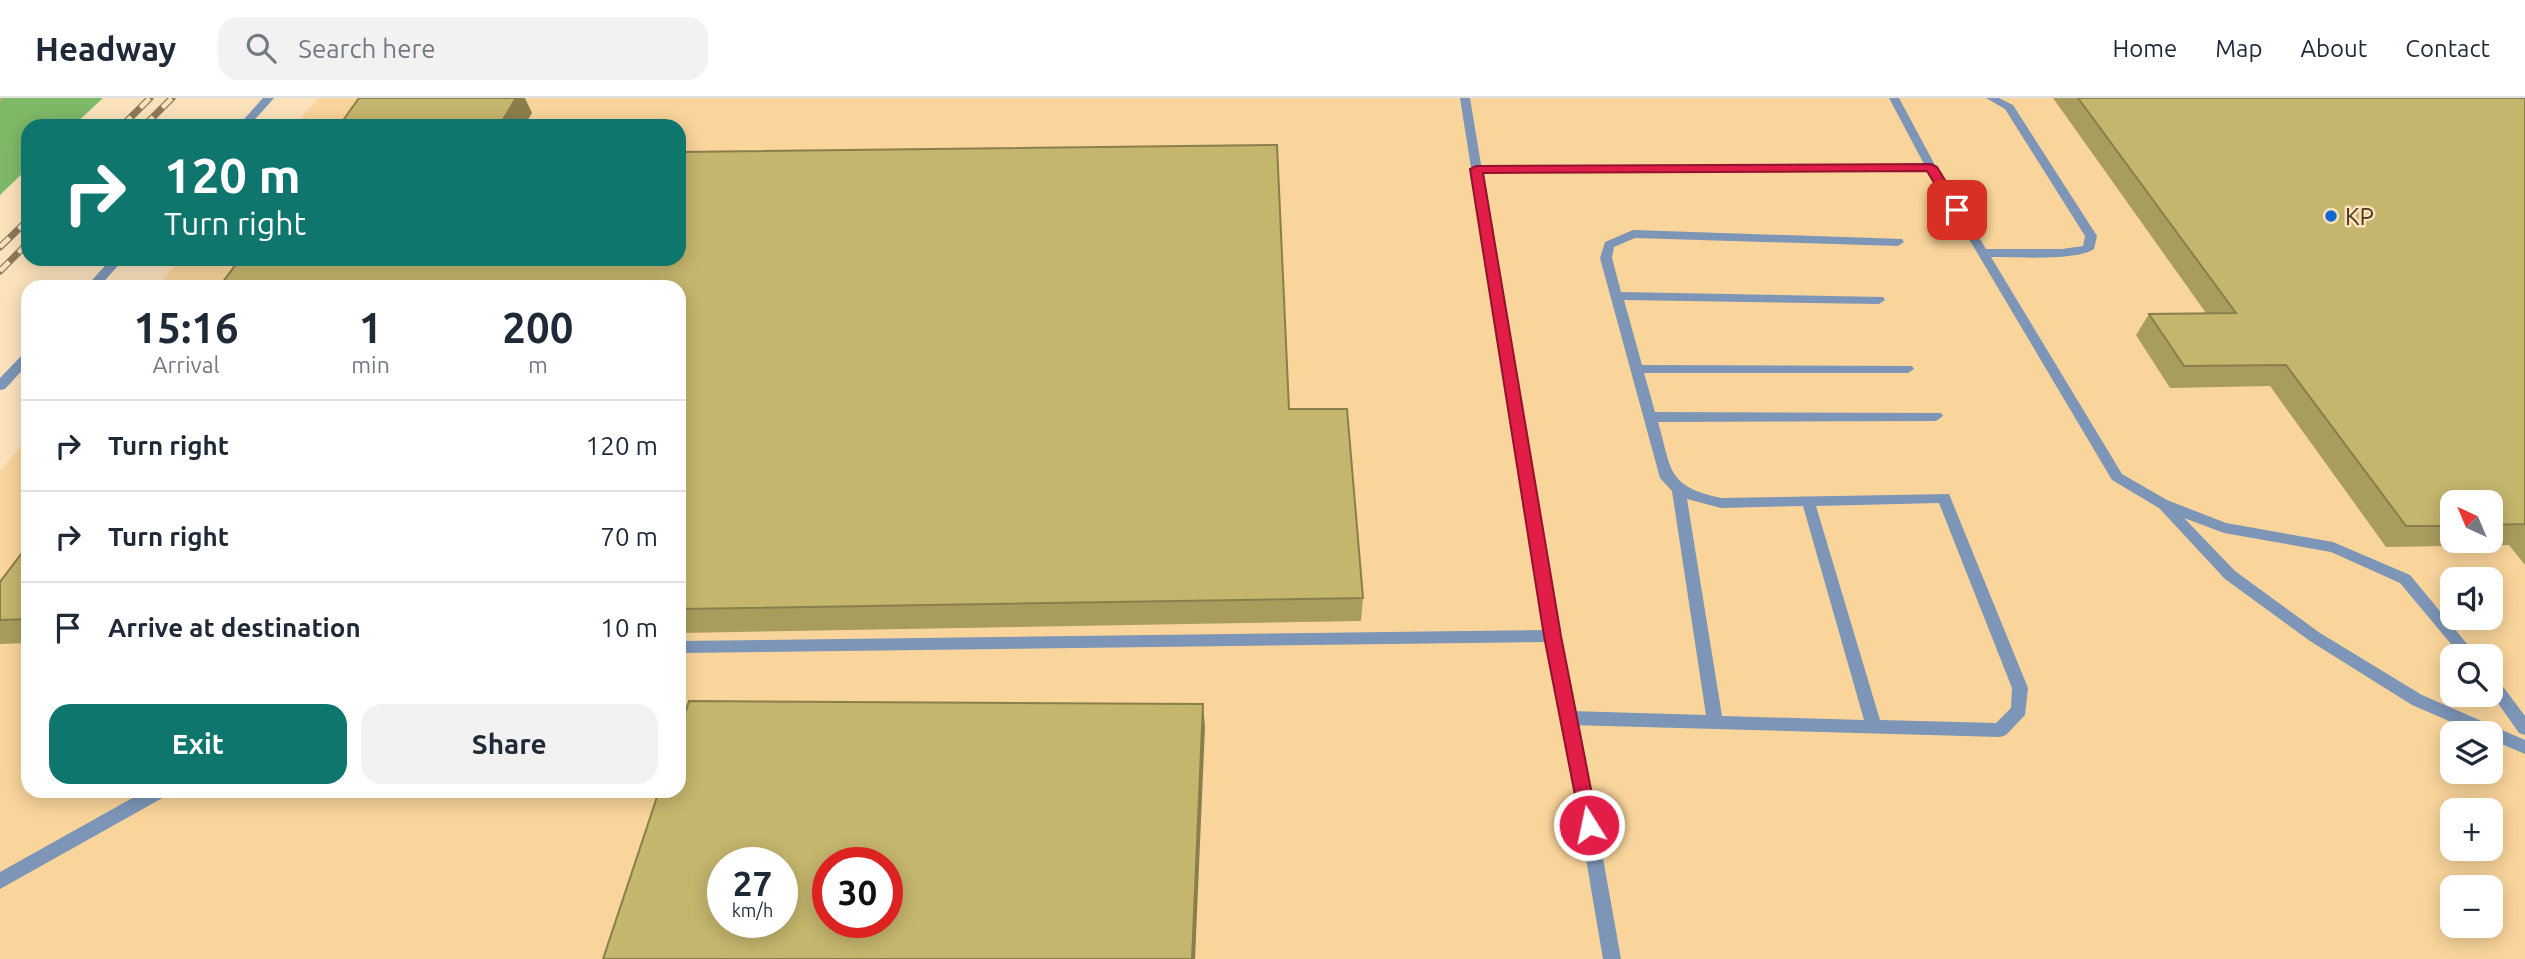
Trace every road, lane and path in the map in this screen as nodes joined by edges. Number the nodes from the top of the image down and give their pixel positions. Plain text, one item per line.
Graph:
1 (269, 98) edge
2 (1465, 98) edge
3 (1894, 98) edge
4 (1991, 98) edge
5 (250, 119) edge
6 (1931, 167) junction
7 (1476, 169) junction
8 (1898, 242) dead end
9 (1982, 253) junction
10 (112, 266) edge
11 (98, 280) edge
12 (1617, 296) junction
13 (1879, 300) dead end
14 (21, 364) edge
15 (1637, 369) junction
16 (1908, 369) dead end
17 (0, 386) edge
18 (1936, 416) dead end
19 (1651, 417) junction
20 (1679, 491) junction
21 (1808, 501) junction
22 (2162, 504) junction
23 (1552, 636) junction
24 (2460, 644) edge
25 (686, 647) edge
26 (2503, 698) edge
27 (1570, 718) junction
28 (1715, 722) junction
29 (1874, 726) junction
30 (2525, 729) edge
31 (2525, 747) edge
32 (148, 798) edge
33 (0, 881) edge
34 (1612, 959) edge

1 - 5 street
2 - 7 street
3 - 6 street
4 - 9 street
6 - 7 street
6 - 9 street
7 - 23 street
8 - 12 street
9 - 22 street
10 - 11 street
12 - 13 street
12 - 15 street
14 - 17 street
15 - 16 street
15 - 19 street
18 - 19 street
19 - 20 street
20 - 21 street
20 - 28 street
21 - 29 street
21 - 29 street
22 - 24 street
22 - 31 street
23 - 25 street
23 - 27 street
26 - 30 street
27 - 28 street
27 - 34 street
28 - 29 street
32 - 33 street

